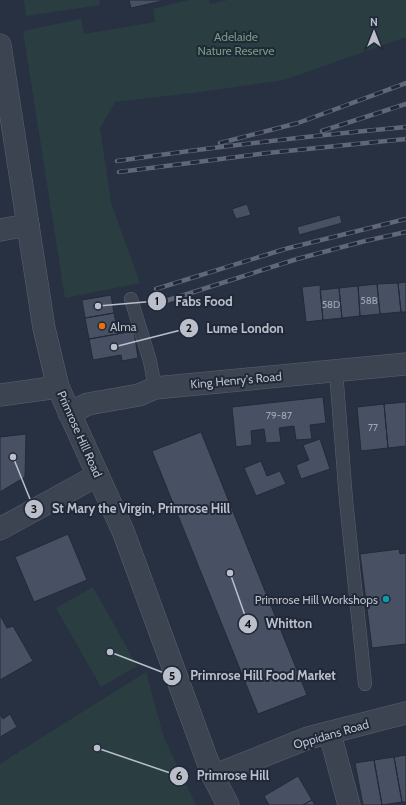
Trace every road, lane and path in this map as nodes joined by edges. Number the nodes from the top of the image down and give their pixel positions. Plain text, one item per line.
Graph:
1 (0, 45) edge
2 (7, 132) edge
3 (28, 225) junction
4 (0, 230) edge
5 (131, 299) dead end
6 (406, 364) edge
7 (336, 371) junction
8 (58, 387) junction
9 (155, 388) junction
10 (0, 395) edge
11 (69, 413) junction
12 (98, 475) junction
13 (0, 529) edge
14 (365, 684) dead end
15 (406, 713) edge
16 (330, 734) junction
17 (213, 776) junction
18 (228, 805) edge
19 (349, 805) edge

1 - 2 street, Primrose Hill Road
2 - 3 street, Primrose Hill Road
3 - 4 street
3 - 8 street, Primrose Hill Road
5 - 9 lane
6 - 7 street, King Henry's Road
7 - 9 street, King Henry's Road
7 - 14 lane
8 - 10 street
8 - 11 street, Primrose Hill Road
9 - 11 street, King Henry's Road
11 - 12 street, Primrose Hill Road
12 - 13 street
12 - 17 street, Primrose Hill Road
15 - 16 street, Oppidans Road
16 - 17 street, Oppidans Road
16 - 19 street
17 - 18 street, Primrose Hill Road

